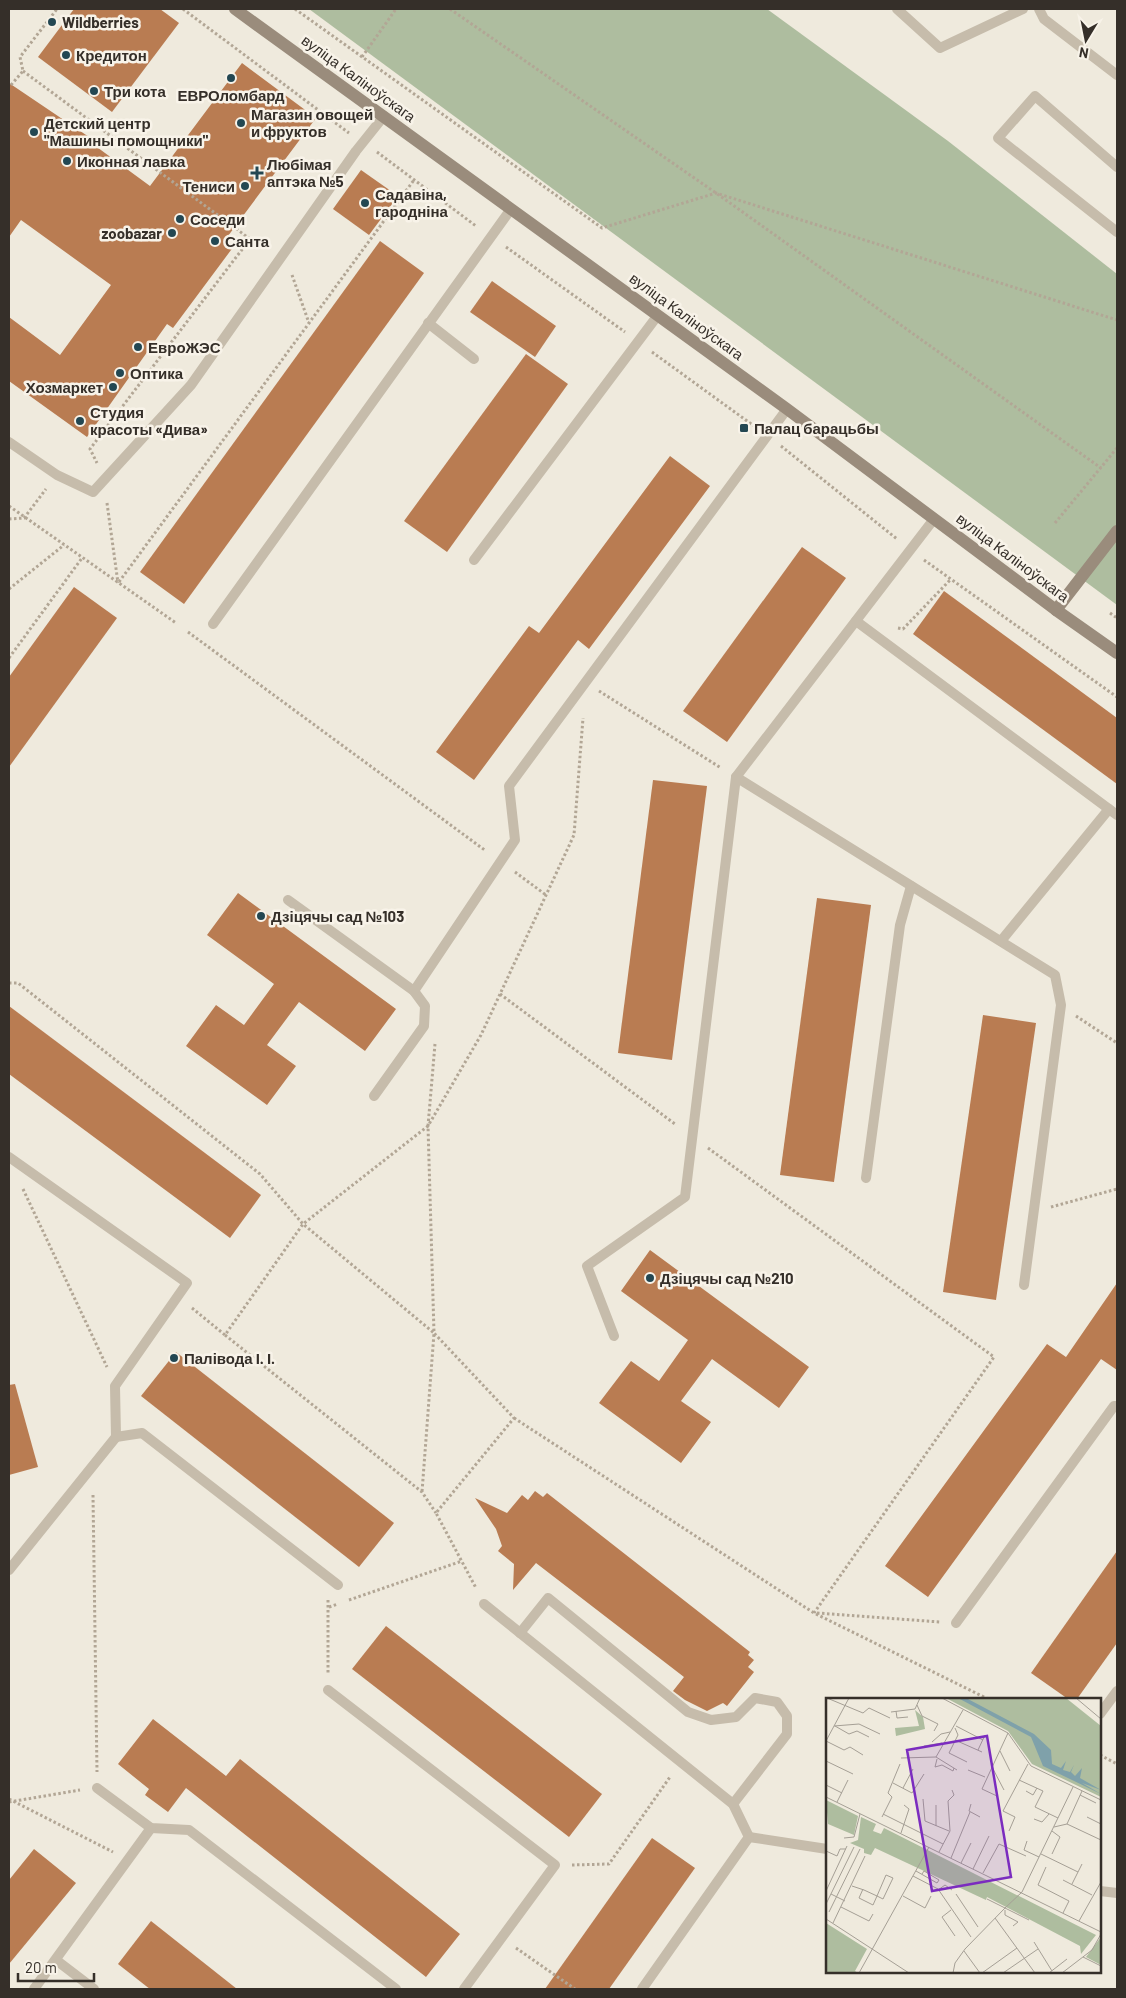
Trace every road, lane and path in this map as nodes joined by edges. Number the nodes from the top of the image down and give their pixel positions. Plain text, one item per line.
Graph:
1 (57, 9) edge
2 (235, 9) edge
3 (295, 9) edge
4 (396, 9) edge
5 (450, 9) edge
6 (897, 9) edge
7 (1024, 9) edge
8 (1039, 9) edge
9 (362, 56) junction
10 (23, 71) junction
11 (1117, 75) edge
12 (11, 85) dead end
13 (384, 116) junction
14 (1117, 167) edge
15 (414, 180) dead end
16 (716, 193) junction
17 (511, 209) junction
18 (1117, 232) edge
19 (284, 255) junction
20 (658, 315) junction
21 (1117, 320) edge
22 (309, 322) junction
23 (428, 323) junction
24 (474, 359) dead end
25 (787, 409) junction
26 (9, 442) edge
27 (1117, 448) edge
28 (90, 449) dead end
29 (1101, 468) junction
30 (104, 478) junction
31 (40, 497) dead end
32 (9, 506) edge
33 (24, 518) junction
34 (9, 519) edge
35 (934, 519) junction
36 (1055, 524) dead end
37 (1117, 531) edge
38 (64, 545) junction
39 (82, 558) junction
40 (474, 560) dead end
41 (951, 579) dead end
42 (118, 583) junction
43 (9, 589) edge
44 (1056, 610) junction
45 (1110, 613) dead end
46 (1117, 618) edge
47 (856, 621) junction
48 (176, 624) dead end
49 (213, 624) dead end
50 (894, 628) dead end
51 (188, 632) dead end
52 (1117, 653) edge
53 (9, 658) edge
54 (585, 682) junction
55 (736, 777) junction
56 (1113, 812) edge
57 (500, 861) junction
58 (911, 886) junction
59 (546, 895) junction
60 (288, 900) dead end
61 (1001, 941) junction
62 (9, 983) edge
63 (414, 991) junction
64 (500, 994) junction
65 (1061, 1005) junction
66 (436, 1034) dead end
67 (1117, 1043) edge
68 (374, 1096) dead end
69 (428, 1126) junction
70 (693, 1137) junction
71 (9, 1156) edge
72 (866, 1178) dead end
73 (21, 1186) dead end
74 (1117, 1189) edge
75 (1034, 1212) junction
76 (303, 1224) junction
77 (1024, 1285) dead end
78 (177, 1297) junction
79 (434, 1333) junction
80 (225, 1335) junction
81 (614, 1336) dead end
82 (115, 1386) junction
83 (1117, 1406) edge
84 (514, 1418) junction
85 (116, 1437) junction
86 (92, 1467) junction
87 (422, 1492) junction
88 (436, 1513) junction
89 (462, 1560) junction
90 (9, 1570) edge
91 (324, 1575) junction
92 (338, 1585) dead end
93 (484, 1604) joint
94 (329, 1607) junction
95 (814, 1613) junction
96 (956, 1623) joint
97 (520, 1633) junction
98 (328, 1690) joint
99 (1117, 1691) edge
100 (986, 1698) edge
101 (1101, 1713) edge
102 (1101, 1756) edge
103 (681, 1762) junction
104 (1117, 1764) edge
105 (97, 1788) junction
106 (10, 1801) edge
107 (733, 1804) junction
108 (151, 1828) junction
109 (749, 1836) junction
110 (826, 1849) edge
111 (129, 1860) junction
112 (556, 1864) junction
113 (1101, 1891) edge
114 (1117, 1894) edge
115 (502, 1938) junction
116 (56, 1960) junction
117 (34, 1989) edge
118 (94, 1989) edge
119 (396, 1989) edge
120 (464, 1989) edge
121 (575, 1989) edge
122 (642, 1989) edge

1 - 10 path
2 - 13 main road, вуліца Каліноўскага
3 - 9 path
4 - 9 path
5 - 16 path
6 - 7 lane
8 - 11 lane
9 - 16 path
10 - 12 path
10 - 28 path
13 - 17 main road, вуліца Каліноўскага
13 - 19 lane
14 - 18 lane
15 - 22 path
16 - 21 path
16 - 29 path
17 - 20 main road, вуліца Каліноўскага
17 - 23 lane
19 - 22 path
19 - 30 lane
20 - 25 main road, вуліца Каліноўскага
20 - 40 lane
22 - 42 path
23 - 24 lane
23 - 49 lane
25 - 35 main road, вуліца Каліноўскага
25 - 54 lane
26 - 30 lane
27 - 29 path
29 - 36 path
30 - 42 path
31 - 33 path
32 - 33 path
33 - 34 path
33 - 38 path
35 - 44 main road, вуліца Каліноўскага
35 - 47 lane
37 - 44 main road
38 - 39 path
38 - 43 path
39 - 42 path
39 - 53 path
41 - 50 path
42 - 48 path
44 - 52 main road, вуліца Каліноўскага
45 - 46 path
47 - 55 lane
47 - 56 lane
51 - 57 path
54 - 55 path
54 - 57 lane
54 - 59 path
55 - 58 lane
55 - 70 lane
56 - 61 lane
57 - 59 path
57 - 63 lane
58 - 61 lane
58 - 72 lane
59 - 64 path
60 - 63 lane
61 - 65 lane
62 - 76 path
63 - 68 lane
64 - 69 path
64 - 70 path
65 - 67 path
65 - 75 lane
66 - 69 path
69 - 76 path
69 - 79 path
70 - 81 lane
70 - 95 path
71 - 78 lane
73 - 82 path
74 - 75 path
75 - 77 lane
76 - 79 path
76 - 80 path
78 - 80 path
78 - 82 lane
79 - 84 path
79 - 87 path
80 - 87 path
82 - 85 lane
83 - 96 lane
84 - 88 path
84 - 95 path
85 - 86 lane
85 - 91 lane
86 - 90 lane
86 - 105 path
87 - 88 path
88 - 89 path
89 - 93 path
89 - 94 path
91 - 92 lane
91 - 94 path
93 - 97 lane
94 - 98 path
95 - 96 path
95 - 100 path
97 - 103 lane
97 - 107 lane
98 - 112 lane
99 - 101 lane
102 - 104 path
103 - 107 lane
103 - 112 path
105 - 106 path
105 - 108 lane
106 - 111 path
107 - 109 lane
108 - 111 lane
108 - 119 lane
109 - 110 lane
109 - 122 lane
111 - 116 lane
112 - 115 lane
113 - 114 lane
115 - 120 lane
115 - 121 path
116 - 117 lane
116 - 118 lane

